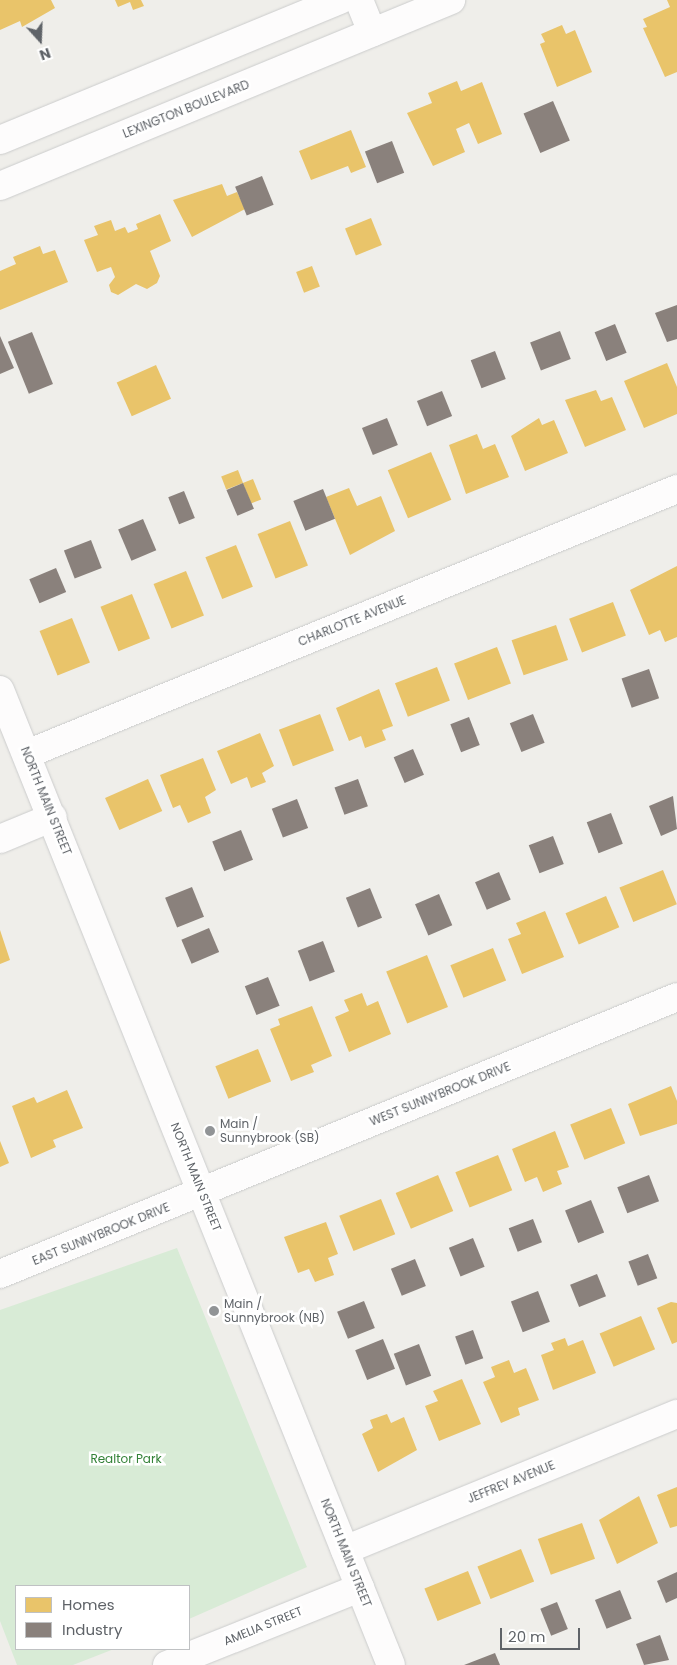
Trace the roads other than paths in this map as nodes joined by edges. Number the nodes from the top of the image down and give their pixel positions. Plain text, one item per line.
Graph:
1 (340, 0) edge
2 (358, 0) edge
3 (451, 0) edge
4 (372, 33) junction
5 (0, 140) edge
6 (0, 186) edge
7 (677, 489) edge
8 (0, 690) edge
9 (27, 754) junction
10 (53, 817) junction
11 (0, 840) edge
12 (677, 997) edge
13 (202, 1192) junction
14 (0, 1274) edge
15 (677, 1414) edge
16 (344, 1550) junction
17 (360, 1588) junction
18 (167, 1665) edge
19 (391, 1665) edge

1 - 5 street
2 - 4 street
3 - 4 street, LEXINGTON BOULEVARD
4 - 6 street, LEXINGTON BOULEVARD
7 - 9 street, CHARLOTTE AVENUE
8 - 9 street, NORTH MAIN STREET
9 - 10 street, NORTH MAIN STREET
10 - 11 street
10 - 13 street, NORTH MAIN STREET
12 - 13 street, WEST SUNNYBROOK DRIVE
13 - 14 street, EAST SUNNYBROOK DRIVE
13 - 16 street, NORTH MAIN STREET
15 - 16 street, JEFFREY AVENUE
16 - 17 street, NORTH MAIN STREET
17 - 18 street, AMELIA STREET
17 - 19 street, NORTH MAIN STREET

